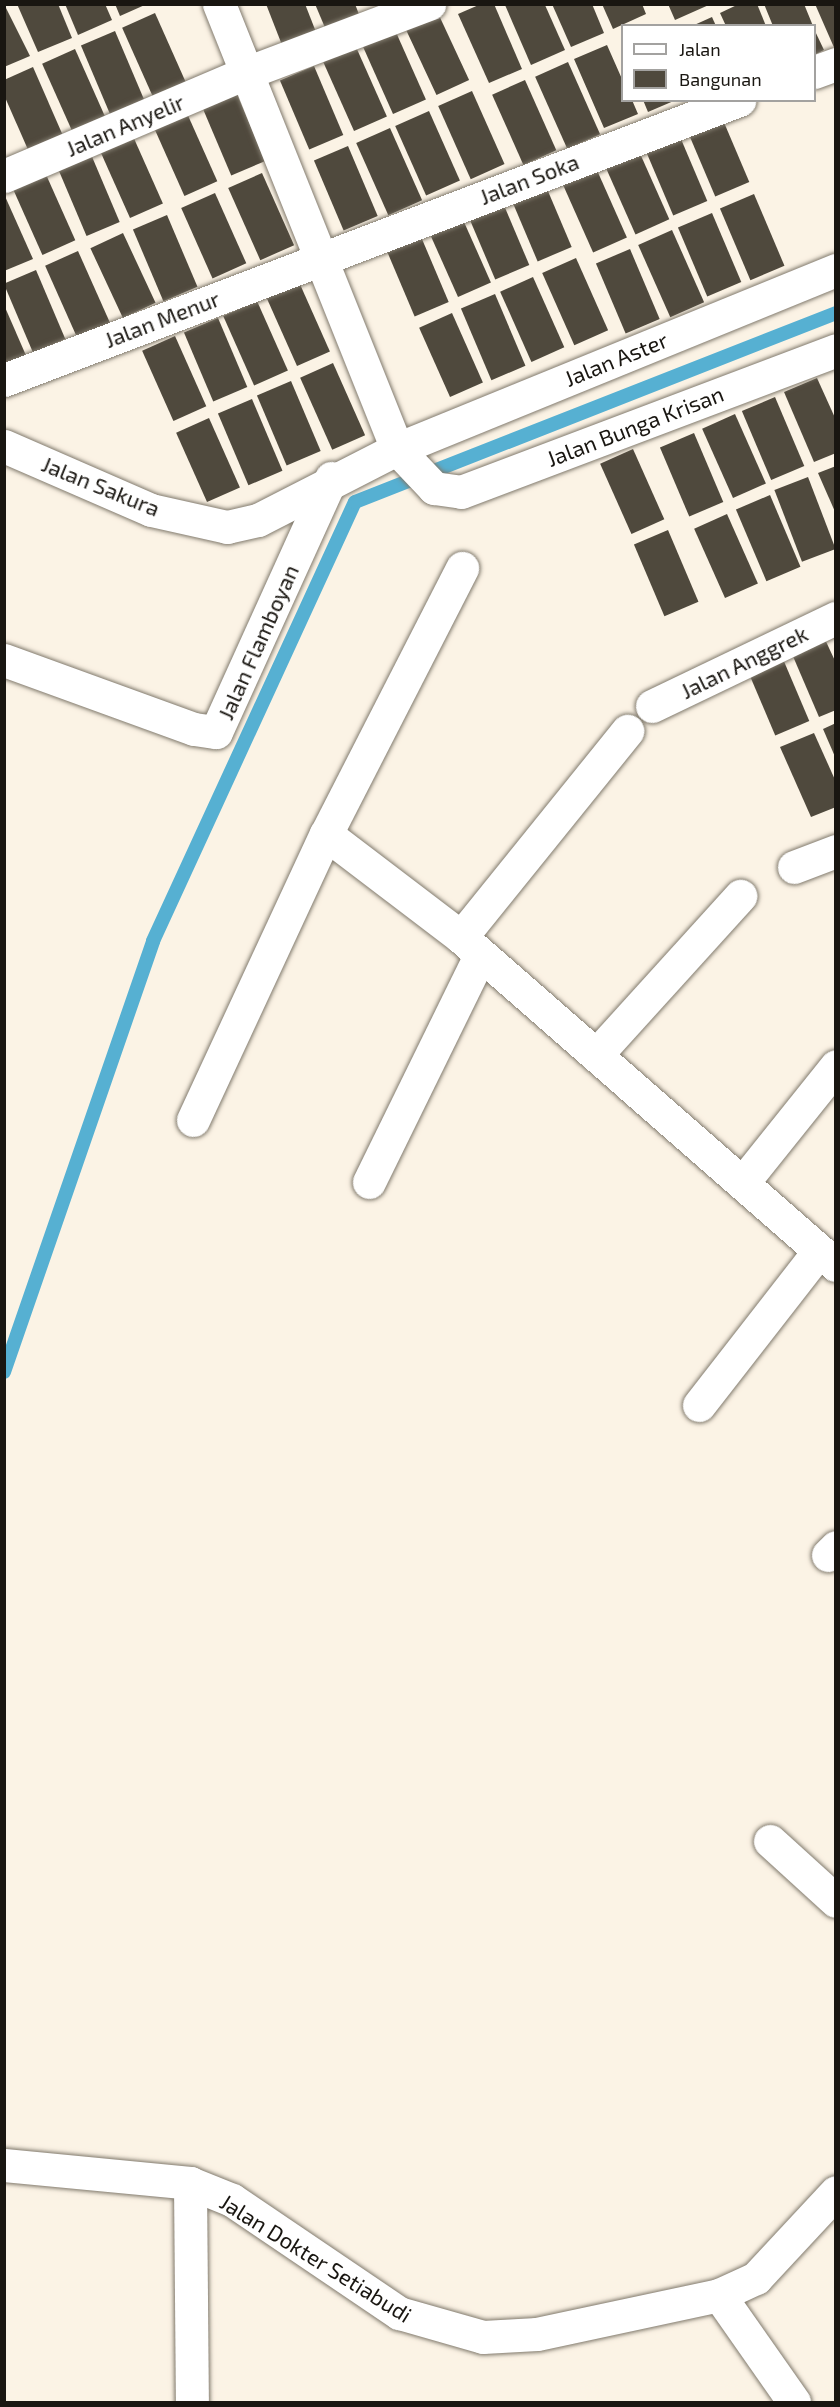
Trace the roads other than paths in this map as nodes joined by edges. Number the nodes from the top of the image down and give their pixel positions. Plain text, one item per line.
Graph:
1 (219, 4) edge
2 (429, 4) edge
3 (836, 64) edge
4 (816, 71) edge
5 (246, 73) junction
6 (734, 102) edge
7 (4, 176) edge
8 (320, 258) junction
9 (836, 270) edge
10 (836, 350) edge
11 (4, 380) edge
12 (4, 446) edge
13 (397, 448) junction
14 (331, 478) junction
15 (462, 568) dead end
16 (836, 618) edge
17 (4, 660) edge
18 (652, 706) dead end
19 (627, 731) dead end
20 (326, 834) junction
21 (836, 851) edge
22 (794, 867) dead end
23 (740, 896) dead end
24 (470, 947) junction
25 (596, 1055) junction
26 (836, 1066) edge
27 (193, 1120) dead end
28 (744, 1181) junction
29 (369, 1182) dead end
30 (827, 1258) edge
31 (699, 1405) dead end
32 (770, 1841) dead end
33 (836, 1901) edge
34 (4, 2164) edge
35 (190, 2183) junction
36 (836, 2192) edge
37 (719, 2295) junction
38 (192, 2403) edge
39 (794, 2403) edge

1 - 5 street
2 - 5 street, Jalan Anyelir
3 - 4 street
5 - 7 street, Jalan Anyelir
5 - 8 street
6 - 8 street, Jalan Soka
8 - 11 street, Jalan Menur
8 - 13 street
9 - 13 street, Jalan Aster
10 - 13 street, Jalan Bunga Krisan
12 - 14 street, Jalan Sakura
13 - 14 street, Jalan Sakura
14 - 17 street, Jalan Flamboyan
15 - 20 street
16 - 18 street, Jalan Anggrek
19 - 24 street
20 - 24 street
20 - 27 street
21 - 22 street
23 - 25 street
24 - 25 street
24 - 29 street
25 - 28 street
26 - 28 street
28 - 30 street
30 - 31 street
32 - 33 street
34 - 35 street, Jalan Dokter Setiabudi
35 - 37 street, Jalan Dokter Setiabudi
35 - 38 street
36 - 37 street, Jalan Dokter Setiabudi
37 - 39 street

